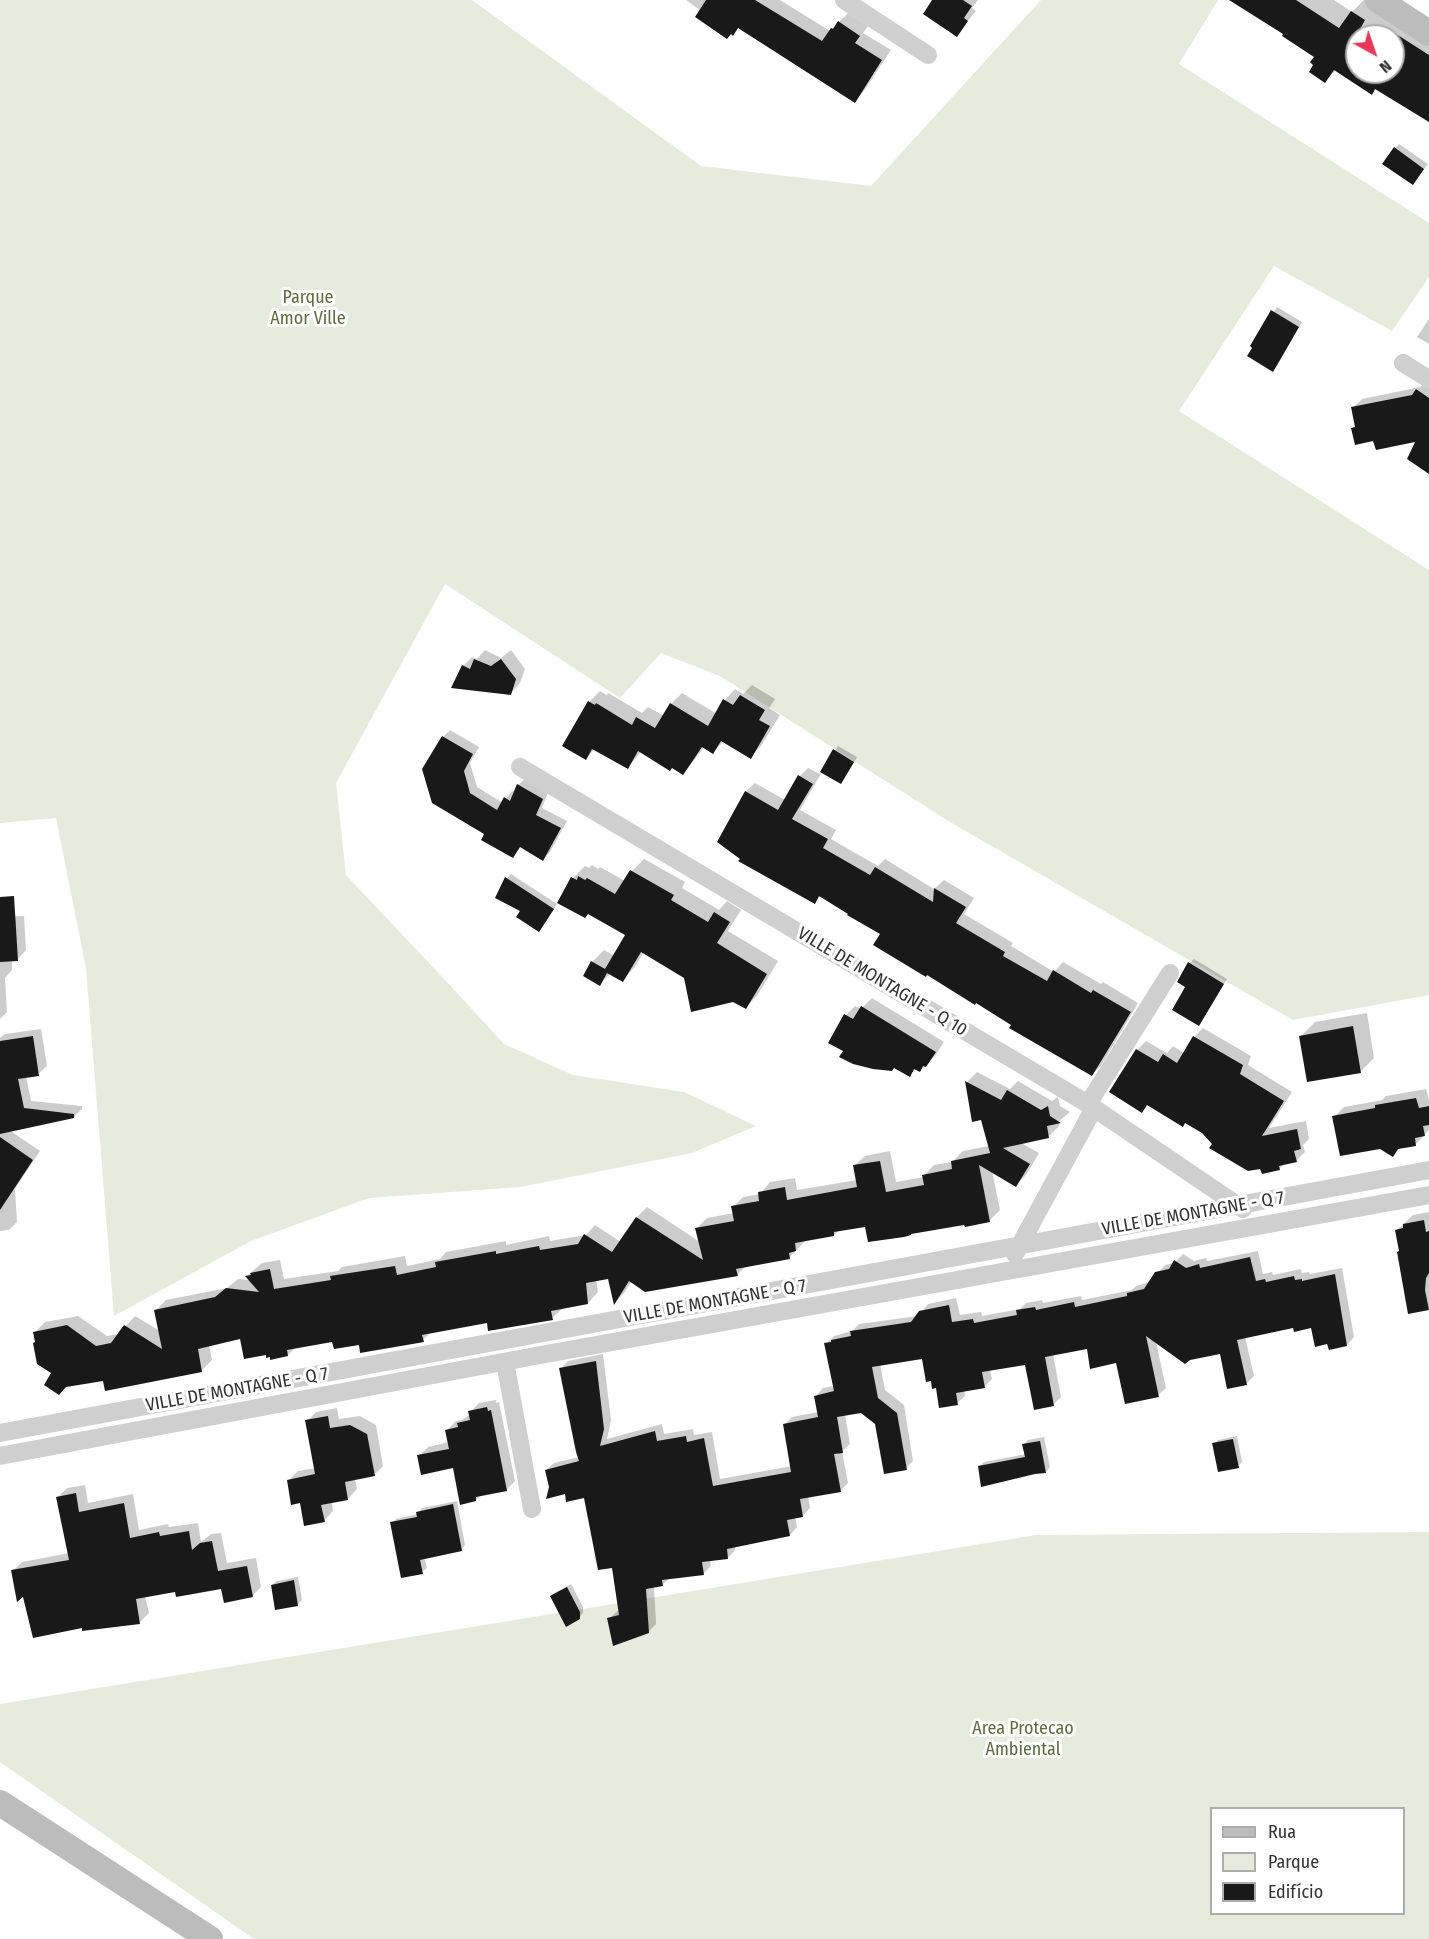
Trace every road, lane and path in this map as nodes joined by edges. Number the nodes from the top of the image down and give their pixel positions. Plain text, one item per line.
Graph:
1 (844, 0) edge
2 (1378, 0) edge
3 (1429, 33) edge
4 (928, 55) dead end
5 (1403, 363) dead end
6 (1429, 380) edge
7 (520, 767) dead end
8 (1170, 973) dead end
9 (1091, 1106) junction
10 (1429, 1170) edge
11 (1429, 1195) edge
12 (1239, 1205) junction
13 (1261, 1226) junction
14 (1018, 1246) junction
15 (1008, 1271) junction
16 (529, 1336) junction
17 (535, 1356) junction
18 (505, 1362) junction
19 (0, 1433) edge
20 (0, 1456) edge
21 (532, 1509) dead end
22 (0, 1803) edge
23 (210, 1939) edge

1 - 4 street
2 - 3 street
5 - 6 street
7 - 9 street, VILLE DE MONTAGNE - Q 10
8 - 9 street
9 - 12 street, VILLE DE MONTAGNE - Q 10
9 - 14 street
10 - 12 street, VILLE DE MONTAGNE - Q 7
11 - 13 street, VILLE DE MONTAGNE - Q 7
12 - 13 street, VILLE DE MONTAGNE - Q 10
12 - 14 street, VILLE DE MONTAGNE - Q 7
13 - 15 street, VILLE DE MONTAGNE - Q 7
14 - 15 street
14 - 16 street, VILLE DE MONTAGNE - Q 7
15 - 17 street, VILLE DE MONTAGNE - Q 7
16 - 17 street
16 - 19 street, VILLE DE MONTAGNE - Q 7
17 - 18 street, VILLE DE MONTAGNE - Q 7
18 - 20 street, VILLE DE MONTAGNE - Q 7
18 - 21 street
22 - 23 street

